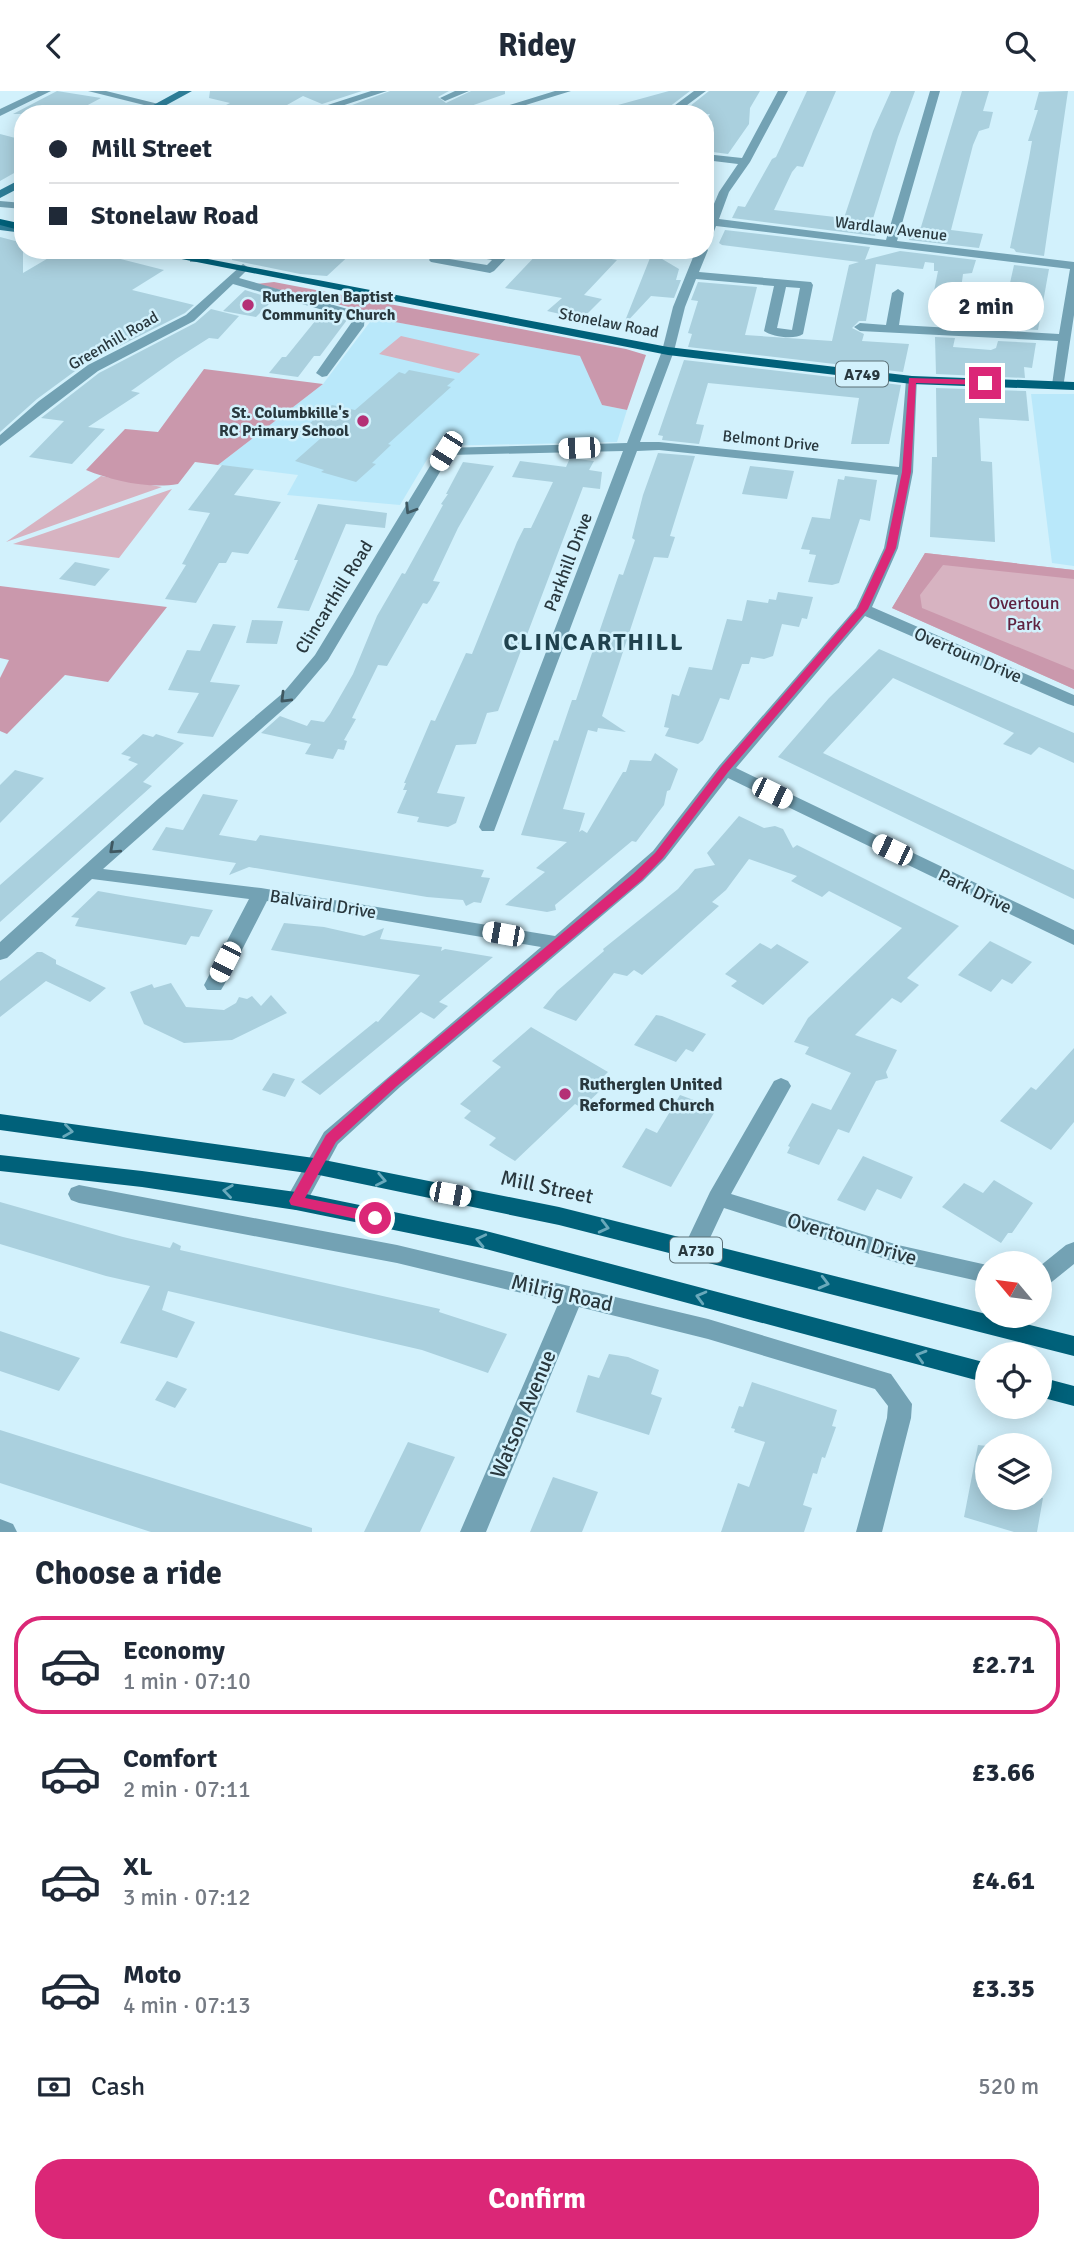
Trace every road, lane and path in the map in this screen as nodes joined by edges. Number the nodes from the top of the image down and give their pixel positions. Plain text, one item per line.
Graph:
1 (46, 91) edge
2 (93, 91) edge
3 (187, 91) edge
4 (382, 91) edge
5 (464, 91) edge
6 (566, 91) edge
7 (701, 91) edge
8 (783, 91) edge
9 (935, 91) edge
10 (445, 98) dead end
11 (17, 105) edge
12 (153, 105) edge
13 (159, 105) edge
14 (335, 105) edge
15 (517, 105) edge
16 (681, 105) edge
17 (714, 158) edge
18 (745, 162) junction
19 (714, 212) edge
20 (714, 223) edge
21 (890, 244) junction
22 (189, 259) edge
23 (436, 259) edge
24 (499, 259) edge
25 (698, 259) edge
26 (194, 260) joint
27 (243, 268) junction
28 (1074, 268) edge
29 (692, 275) junction
30 (231, 280) junction
31 (781, 282) junction
32 (898, 293) dead end
33 (860, 327) dead end
34 (892, 328) junction
35 (1064, 338) junction
36 (668, 351) junction
37 (322, 373) dead end
38 (912, 380) junction
39 (1058, 385) junction
40 (1074, 386) edge
41 (0, 442) edge
42 (632, 446) junction
43 (906, 472) junction
44 (863, 609) junction
45 (1074, 701) edge
46 (724, 770) junction
47 (488, 827) dead end
48 (88, 873) junction
49 (261, 894) junction
50 (1074, 938) edge
51 (557, 943) junction
52 (0, 953) edge
53 (214, 985) dead end
54 (781, 1086) dead end
55 (0, 1122) edge
56 (0, 1163) edge
57 (314, 1166) junction
58 (79, 1194) dead end
59 (718, 1198) junction
60 (296, 1201) junction
61 (694, 1249) junction
62 (1074, 1251) edge
63 (1052, 1268) edge
64 (975, 1271) edge
65 (573, 1295) junction
66 (1074, 1346) edge
67 (975, 1370) edge
68 (1052, 1390) edge
69 (1074, 1396) edge
70 (473, 1532) edge
71 (869, 1532) edge

1 - 11 street
2 - 12 street
3 - 13 main road
4 - 14 street
5 - 10 street
6 - 15 street
7 - 16 street
8 - 18 street
9 - 21 street
17 - 18 street
18 - 19 street
20 - 21 street, Wardlaw Avenue
21 - 28 street, Wardlaw Avenue
22 - 26 main road, Stonelaw Road / A749
23 - 24 street
25 - 29 street, Parkhill Drive
26 - 27 main road, Stonelaw Road / A749
27 - 30 street, Greenhill Road
27 - 36 main road, Stonelaw Road / A749
28 - 35 street
29 - 31 street
29 - 36 street, Parkhill Drive
30 - 37 street
30 - 41 street, Greenhill Road
31 - 31 street
32 - 34 street
33 - 34 street
34 - 35 street
35 - 39 street
36 - 38 main road, Stonelaw Road / A749
36 - 42 street, Parkhill Drive
38 - 39 main road, Stonelaw Road / A749
38 - 43 street
39 - 40 main road, Stonelaw Road / A749
42 - 43 street, Belmont Drive
42 - 47 street, Parkhill Drive
42 -> 48 street, Clincarthill Road
43 - 44 street
44 - 45 street, Overtoun Drive
44 - 46 street
46 - 50 street, Park Drive
46 - 51 street
48 - 49 street, Balvaird Drive
48 - 52 street, Clincarthill Road
49 - 51 street, Balvaird Drive
49 - 53 street
51 - 57 street
54 - 59 street
55 -> 57 main road, Mill Street / A730
60 -> 56 main road, A730
57 - 60 street
57 -> 61 main road, Mill Street / A730
58 - 65 street, Milrig Road
59 - 61 street
59 - 64 street, Overtoun Drive
67 -> 60 main road, A730
61 -> 66 main road, Mill Street / A730
62 - 63 street
65 - 70 street, Watson Avenue
65 - 71 street, Milrig Road
68 - 69 main road

